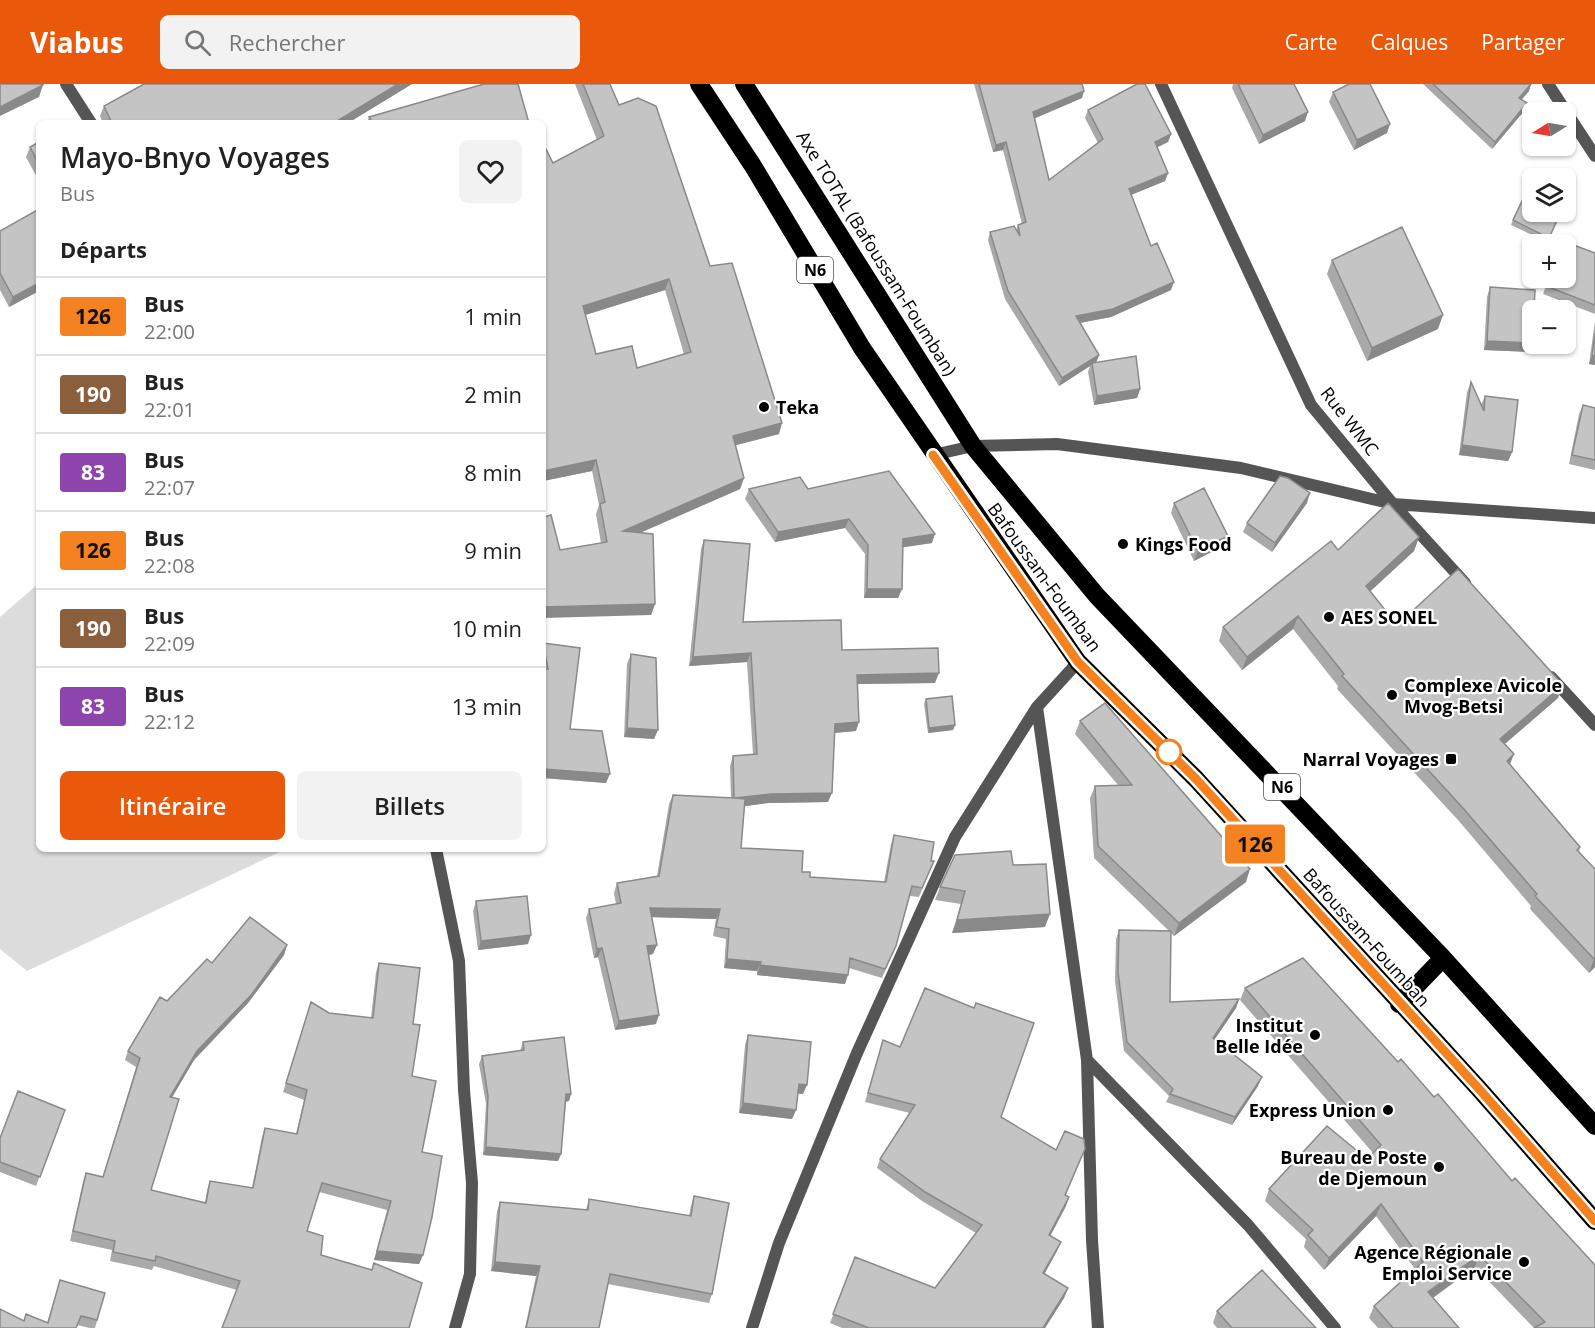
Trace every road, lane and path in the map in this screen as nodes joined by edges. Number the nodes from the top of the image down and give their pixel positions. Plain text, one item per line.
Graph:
1 (66, 84) edge
2 (699, 84) edge
3 (744, 84) edge
4 (1161, 84) edge
5 (1548, 84) edge
6 (89, 120) edge
7 (1595, 156) edge
8 (973, 446) junction
9 (933, 455) junction
10 (1393, 504) junction
11 (1595, 518) edge
12 (1474, 593) edge
13 (1078, 662) junction
14 (1539, 663) edge
15 (1037, 707) junction
16 (1595, 725) edge
17 (437, 852) edge
18 (1443, 958) junction
19 (1399, 1004) junction
20 (1087, 1060) junction
21 (1595, 1126) edge
22 (1595, 1221) edge
23 (455, 1328) edge
24 (752, 1328) edge
25 (1098, 1328) edge
26 (1335, 1328) edge

1 - 6 street
2 - 9 highway, N6
3 - 8 highway, Axe TOTAL (Bafoussam-Foumban) / N6
4 - 10 street, Rue WMC
5 - 7 street
8 - 9 street
8 - 10 street
8 - 18 highway, Bafoussam-Foumban / N6
9 - 13 highway, Bafoussam-Foumban / N6
10 - 11 street
10 - 12 street, Rue WMC
13 - 15 street
13 - 19 highway, Bafoussam-Foumban / N6
14 - 16 street
15 - 20 street
15 - 24 street
17 - 23 street
18 - 19 highway
18 - 21 highway, Bafoussam-Foumban / N6
19 - 22 highway, Bafoussam-Foumban / N6
20 - 25 street
20 - 26 street

